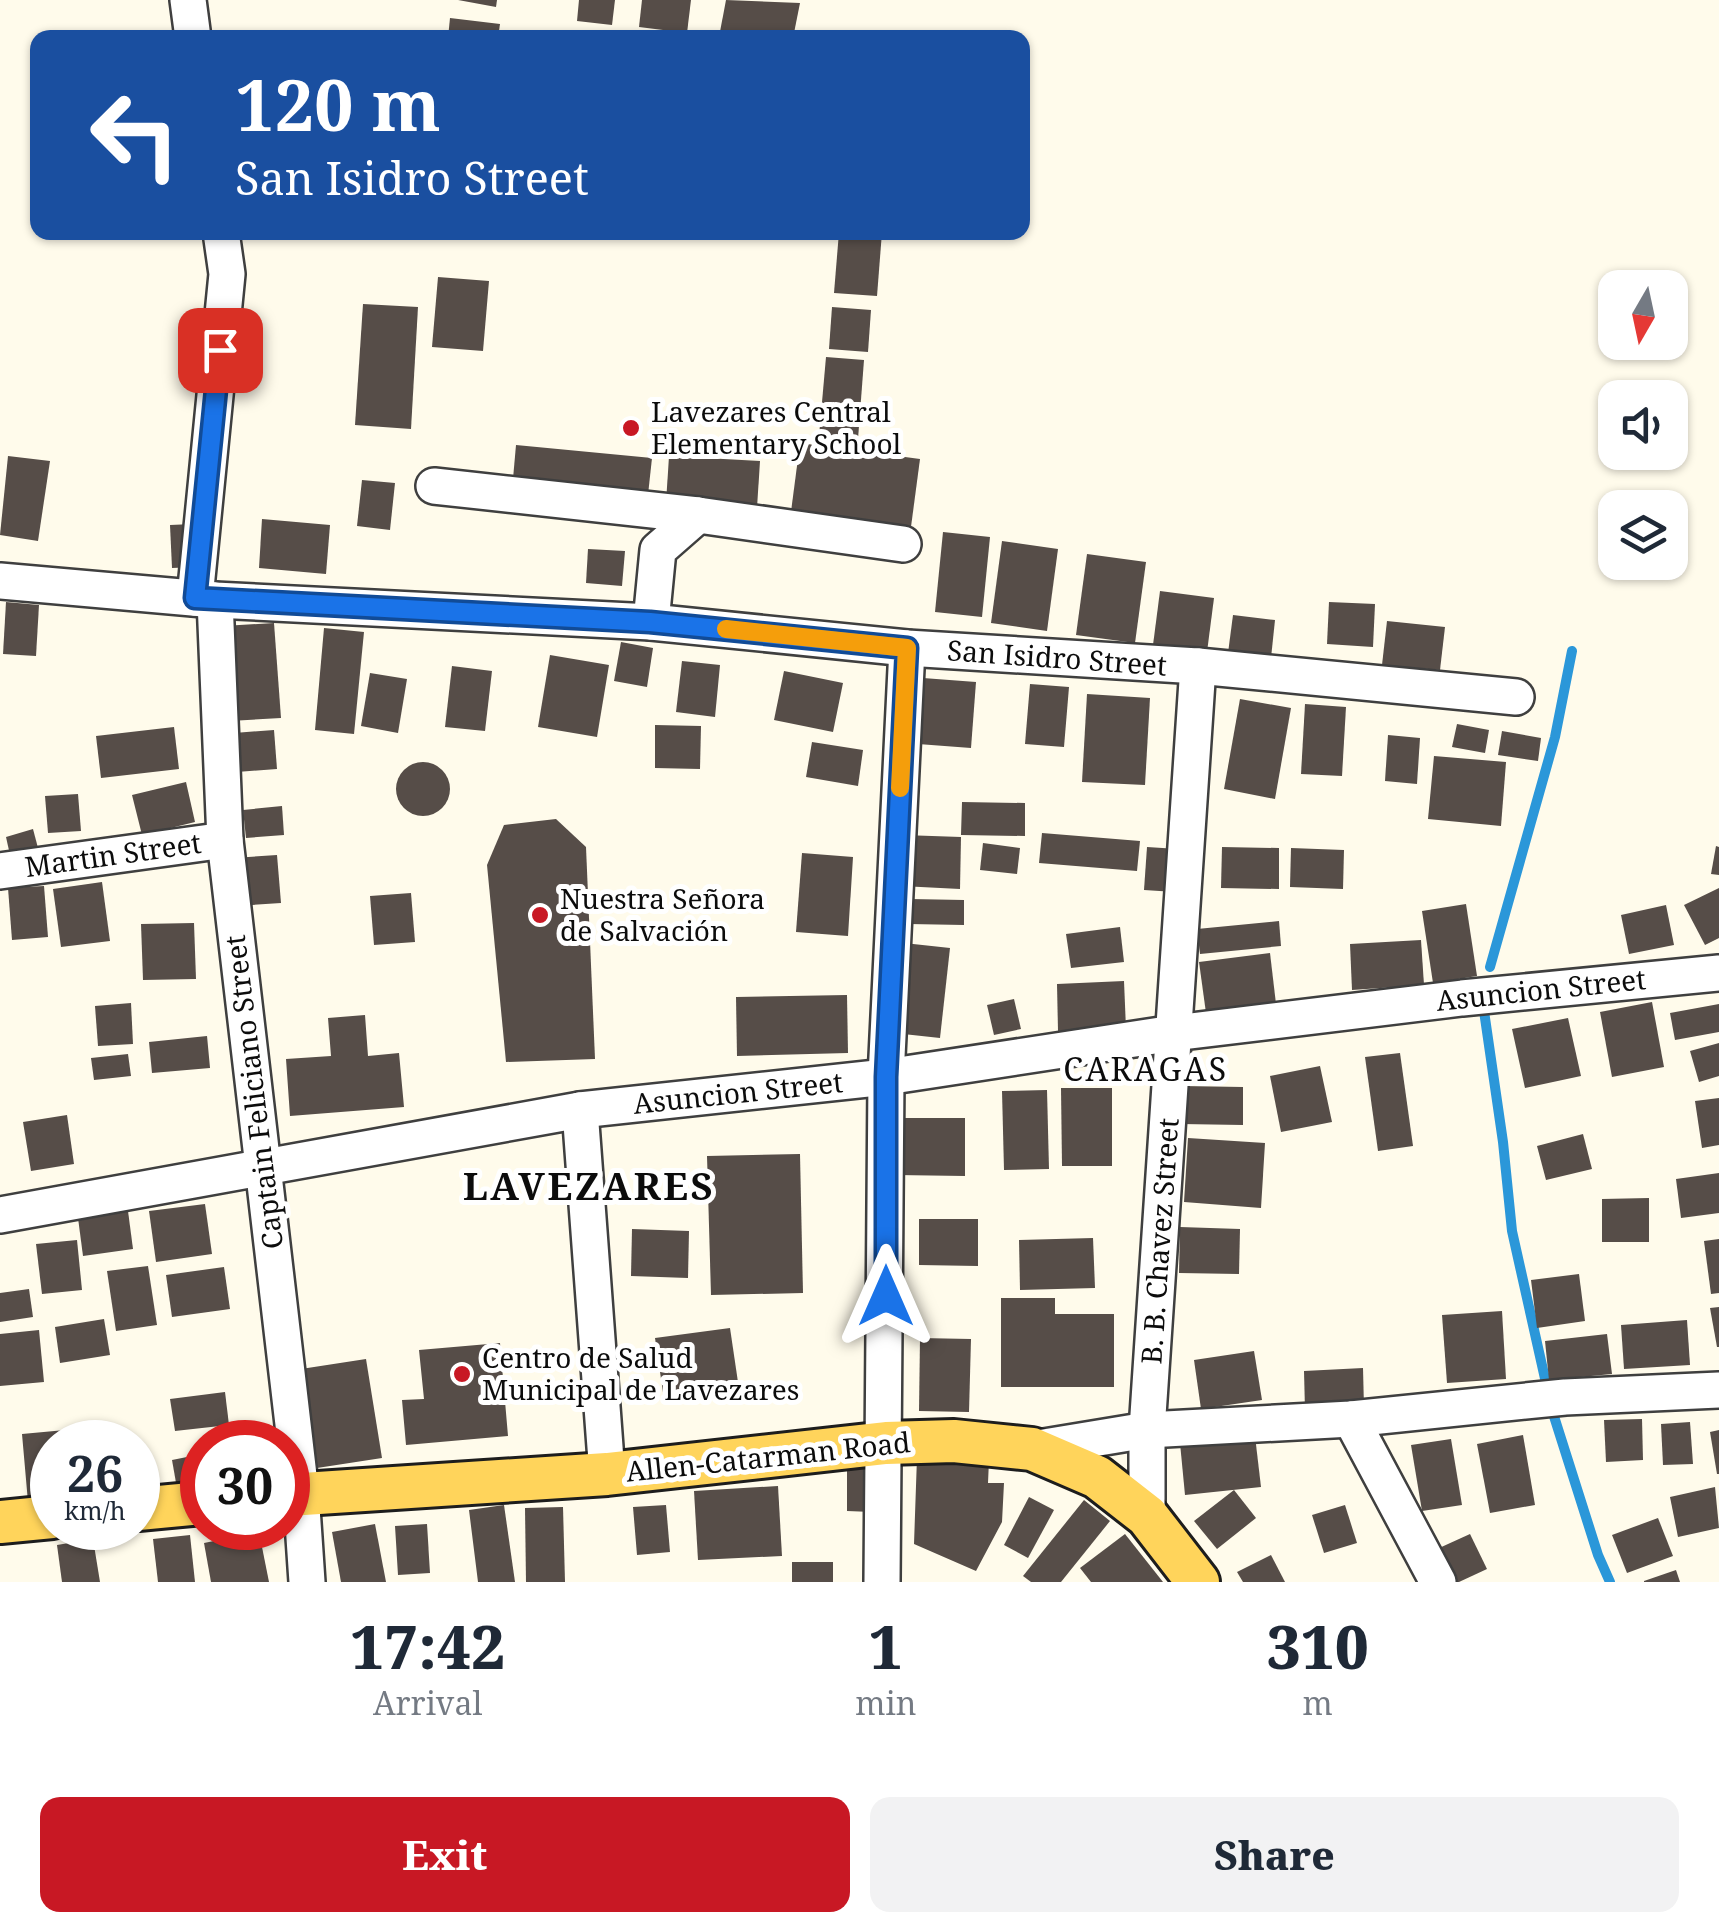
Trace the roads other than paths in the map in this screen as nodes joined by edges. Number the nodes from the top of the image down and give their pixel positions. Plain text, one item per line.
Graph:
1 (188, 0) edge
2 (192, 30) edge
3 (222, 240) edge
4 (434, 486) dead end
5 (698, 515) junction
6 (903, 544) dead end
7 (0, 581) edge
8 (205, 599) junction
9 (650, 622) junction
10 (907, 648) junction
11 (1198, 666) junction
12 (1516, 697) dead end
13 (225, 840) junction
14 (0, 871) edge
15 (1719, 973) edge
16 (1174, 1033) junction
17 (886, 1077) junction
18 (580, 1110) junction
19 (262, 1165) junction
20 (0, 1215) edge
21 (1719, 1390) edge
22 (1350, 1419) junction
23 (287, 1420) edge
24 (1147, 1430) junction
25 (886, 1442) junction
26 (1032, 1449) junction
27 (607, 1474) junction
28 (310, 1493) edge
29 (1147, 1516) junction
30 (30, 1519) edge
31 (0, 1522) edge
32 (303, 1550) edge
33 (308, 1582) edge
34 (882, 1582) edge
35 (1198, 1582) edge
36 (1438, 1582) edge

1 - 2 street
3 - 8 street, Captain Feliciano Street
4 - 5 street
5 - 6 street
5 - 9 street
7 - 8 street, San Isidro Street
8 - 9 street, San Isidro Street
8 - 13 street, Captain Feliciano Street
9 - 10 street, San Isidro Street
10 - 11 street, San Isidro Street
10 - 17 street
11 - 12 street, San Isidro Street
11 - 16 street, B. B. Chavez Street
13 - 14 street, Martin Street
13 - 19 street, Captain Feliciano Street
15 - 16 street, Asuncion Street
16 - 17 street, Asuncion Street
16 - 24 street, B. B. Chavez Street
17 - 18 street, Asuncion Street
17 - 25 street
18 - 19 street, Asuncion Street
18 - 27 street
19 - 20 street, Asuncion Street
19 - 23 street, Captain Feliciano Street
21 - 22 street
22 - 24 street
22 - 36 street
24 - 26 street
24 - 29 street, B. B. Chavez Street
25 - 26 main road, Allen-Catarman Road
25 - 27 main road, Allen-Catarman Road
25 - 34 street
26 - 29 main road, Allen-Catarman Road
27 - 28 main road, Allen-Catarman Road
29 - 35 main road, Allen-Catarman Road
30 - 31 main road
32 - 33 street, Captain Feliciano Street

